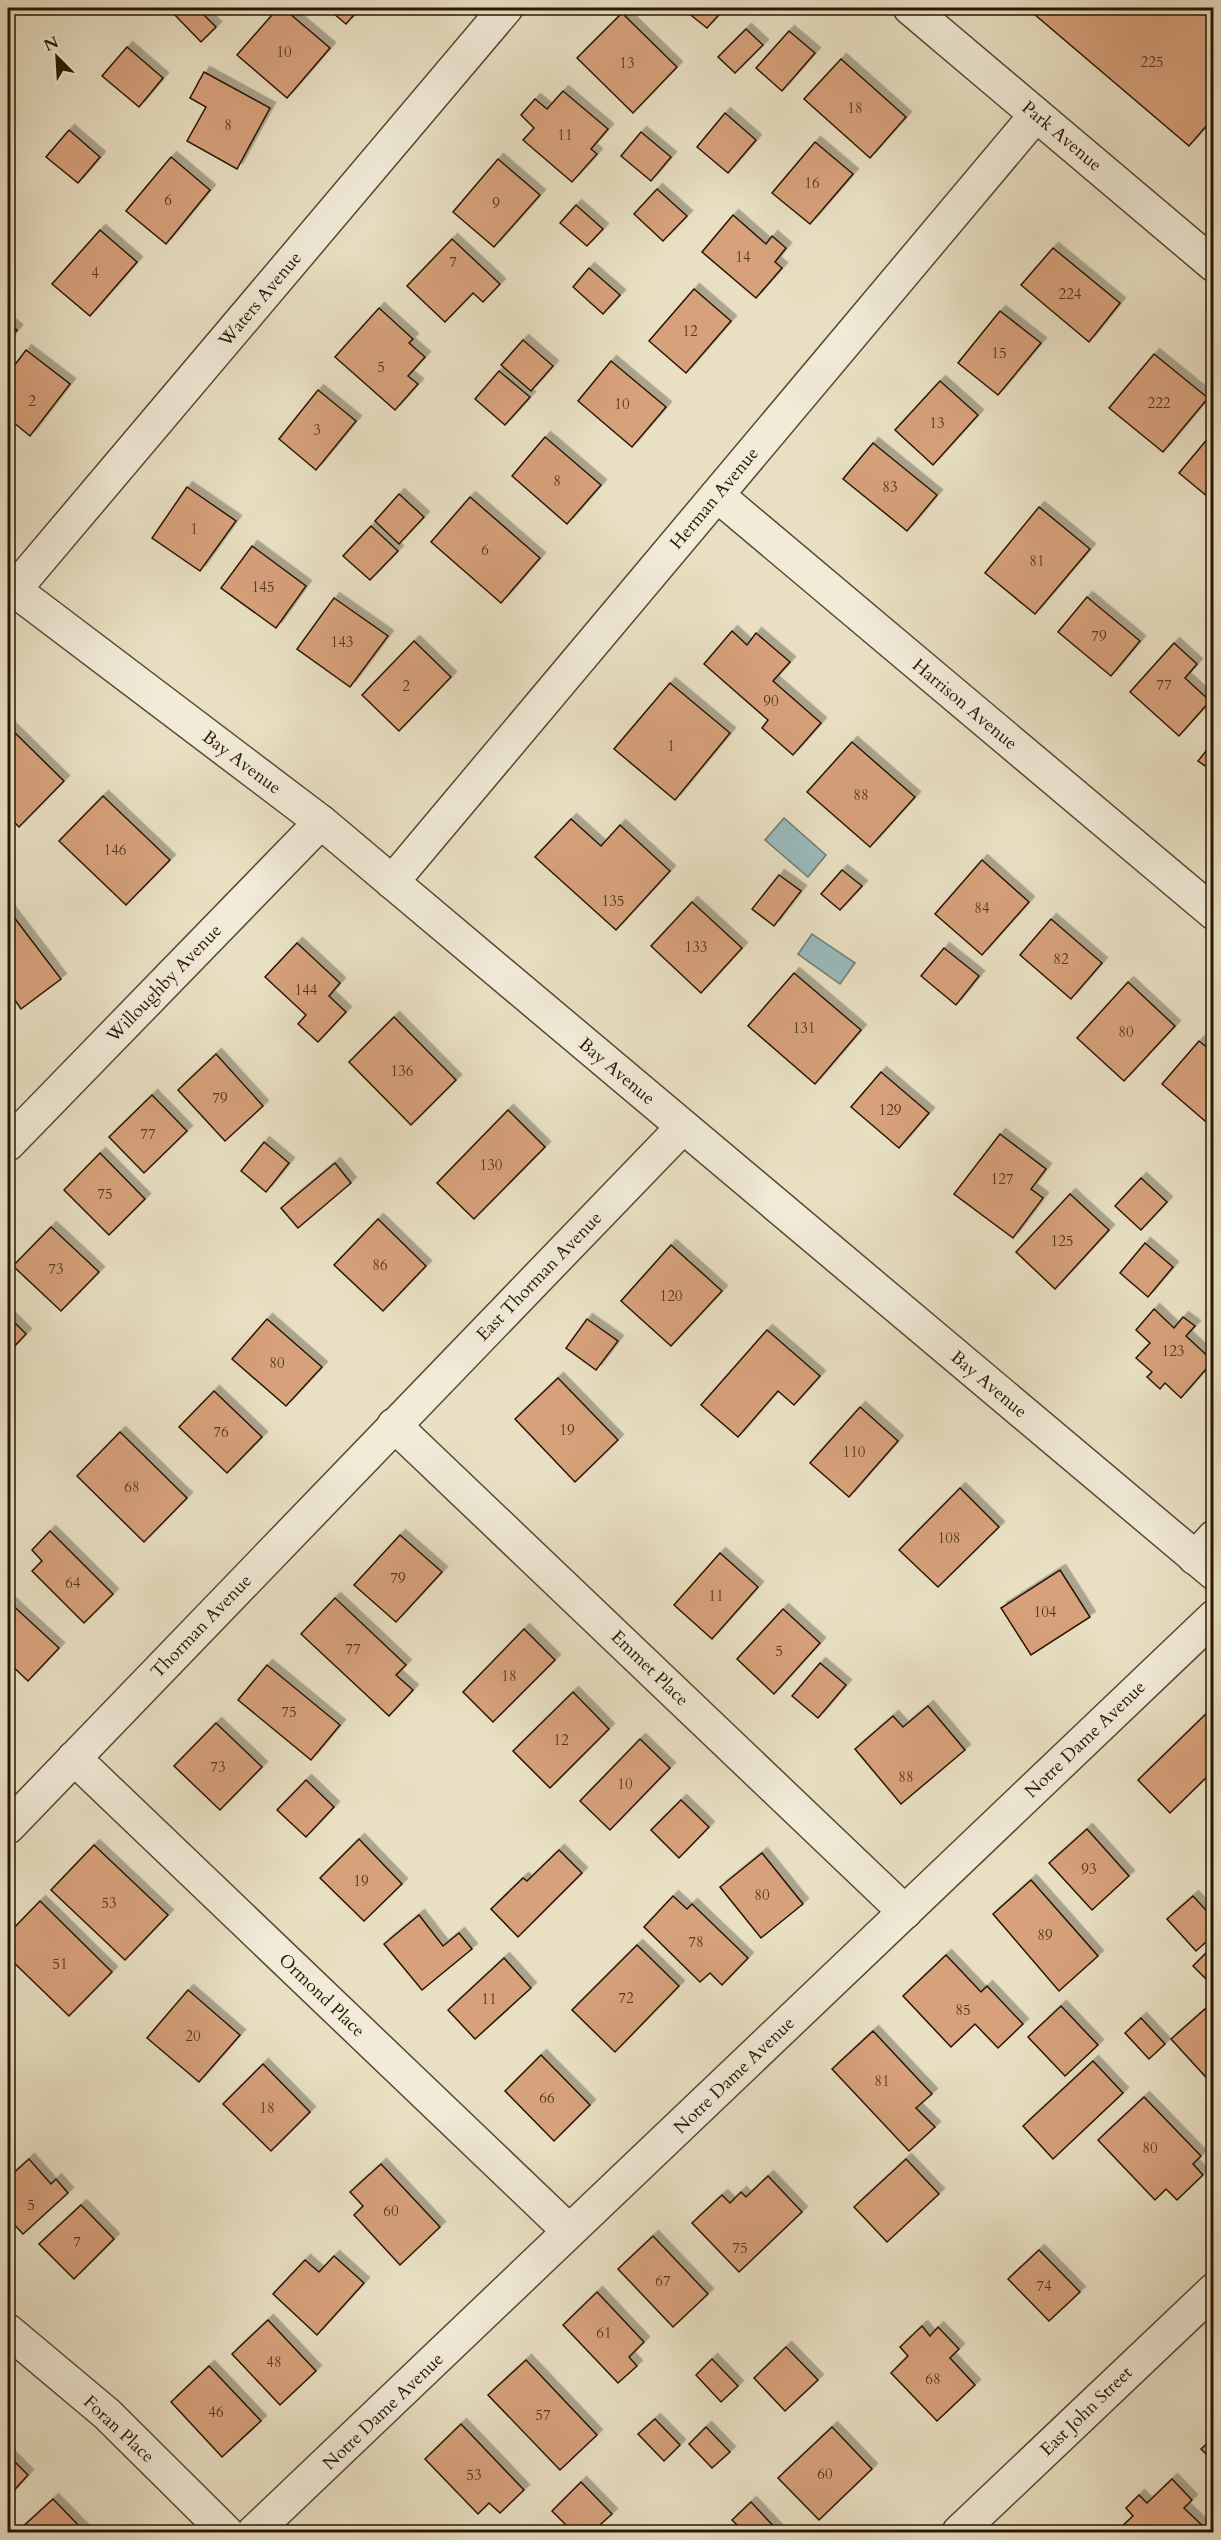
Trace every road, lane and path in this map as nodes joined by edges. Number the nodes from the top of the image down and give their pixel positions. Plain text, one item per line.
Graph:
1 (506, 8) edge
2 (910, 8) edge
3 (1036, 115) junction
4 (1214, 265) edge
5 (717, 495) junction
6 (11, 587) edge
7 (321, 822) junction
8 (392, 882) junction
9 (1214, 913) edge
10 (683, 1127) junction
11 (8, 1144) edge
12 (394, 1425) junction
13 (1207, 1556) edge
14 (1214, 1617) edge
15 (74, 1758) junction
16 (8, 1827) edge
17 (905, 1912) junction
18 (569, 2232) junction
19 (1214, 2290) edge
20 (8, 2331) edge
21 (226, 2532) edge
22 (254, 2532) edge
23 (959, 2532) edge

1 - 6 street, Waters Avenue
2 - 3 street, Park Avenue
3 - 4 street, Park Avenue
3 - 5 street, Herman Avenue
5 - 8 street, Herman Avenue
5 - 9 street, Harrison Avenue
6 - 7 street, Bay Avenue
7 - 8 street, Bay Avenue
7 - 11 street, Willoughby Avenue
8 - 10 street, Bay Avenue
10 - 12 street, East Thorman Avenue
10 - 13 street, Bay Avenue
12 - 15 street, Thorman Avenue
12 - 17 street, Emmet Place
14 - 17 street, Notre Dame Avenue
15 - 16 street, Thorman Avenue
15 - 18 street, Ormond Place
17 - 18 street, Notre Dame Avenue
18 - 22 street, Notre Dame Avenue
19 - 23 street, East John Street
20 - 21 street, Foran Place

